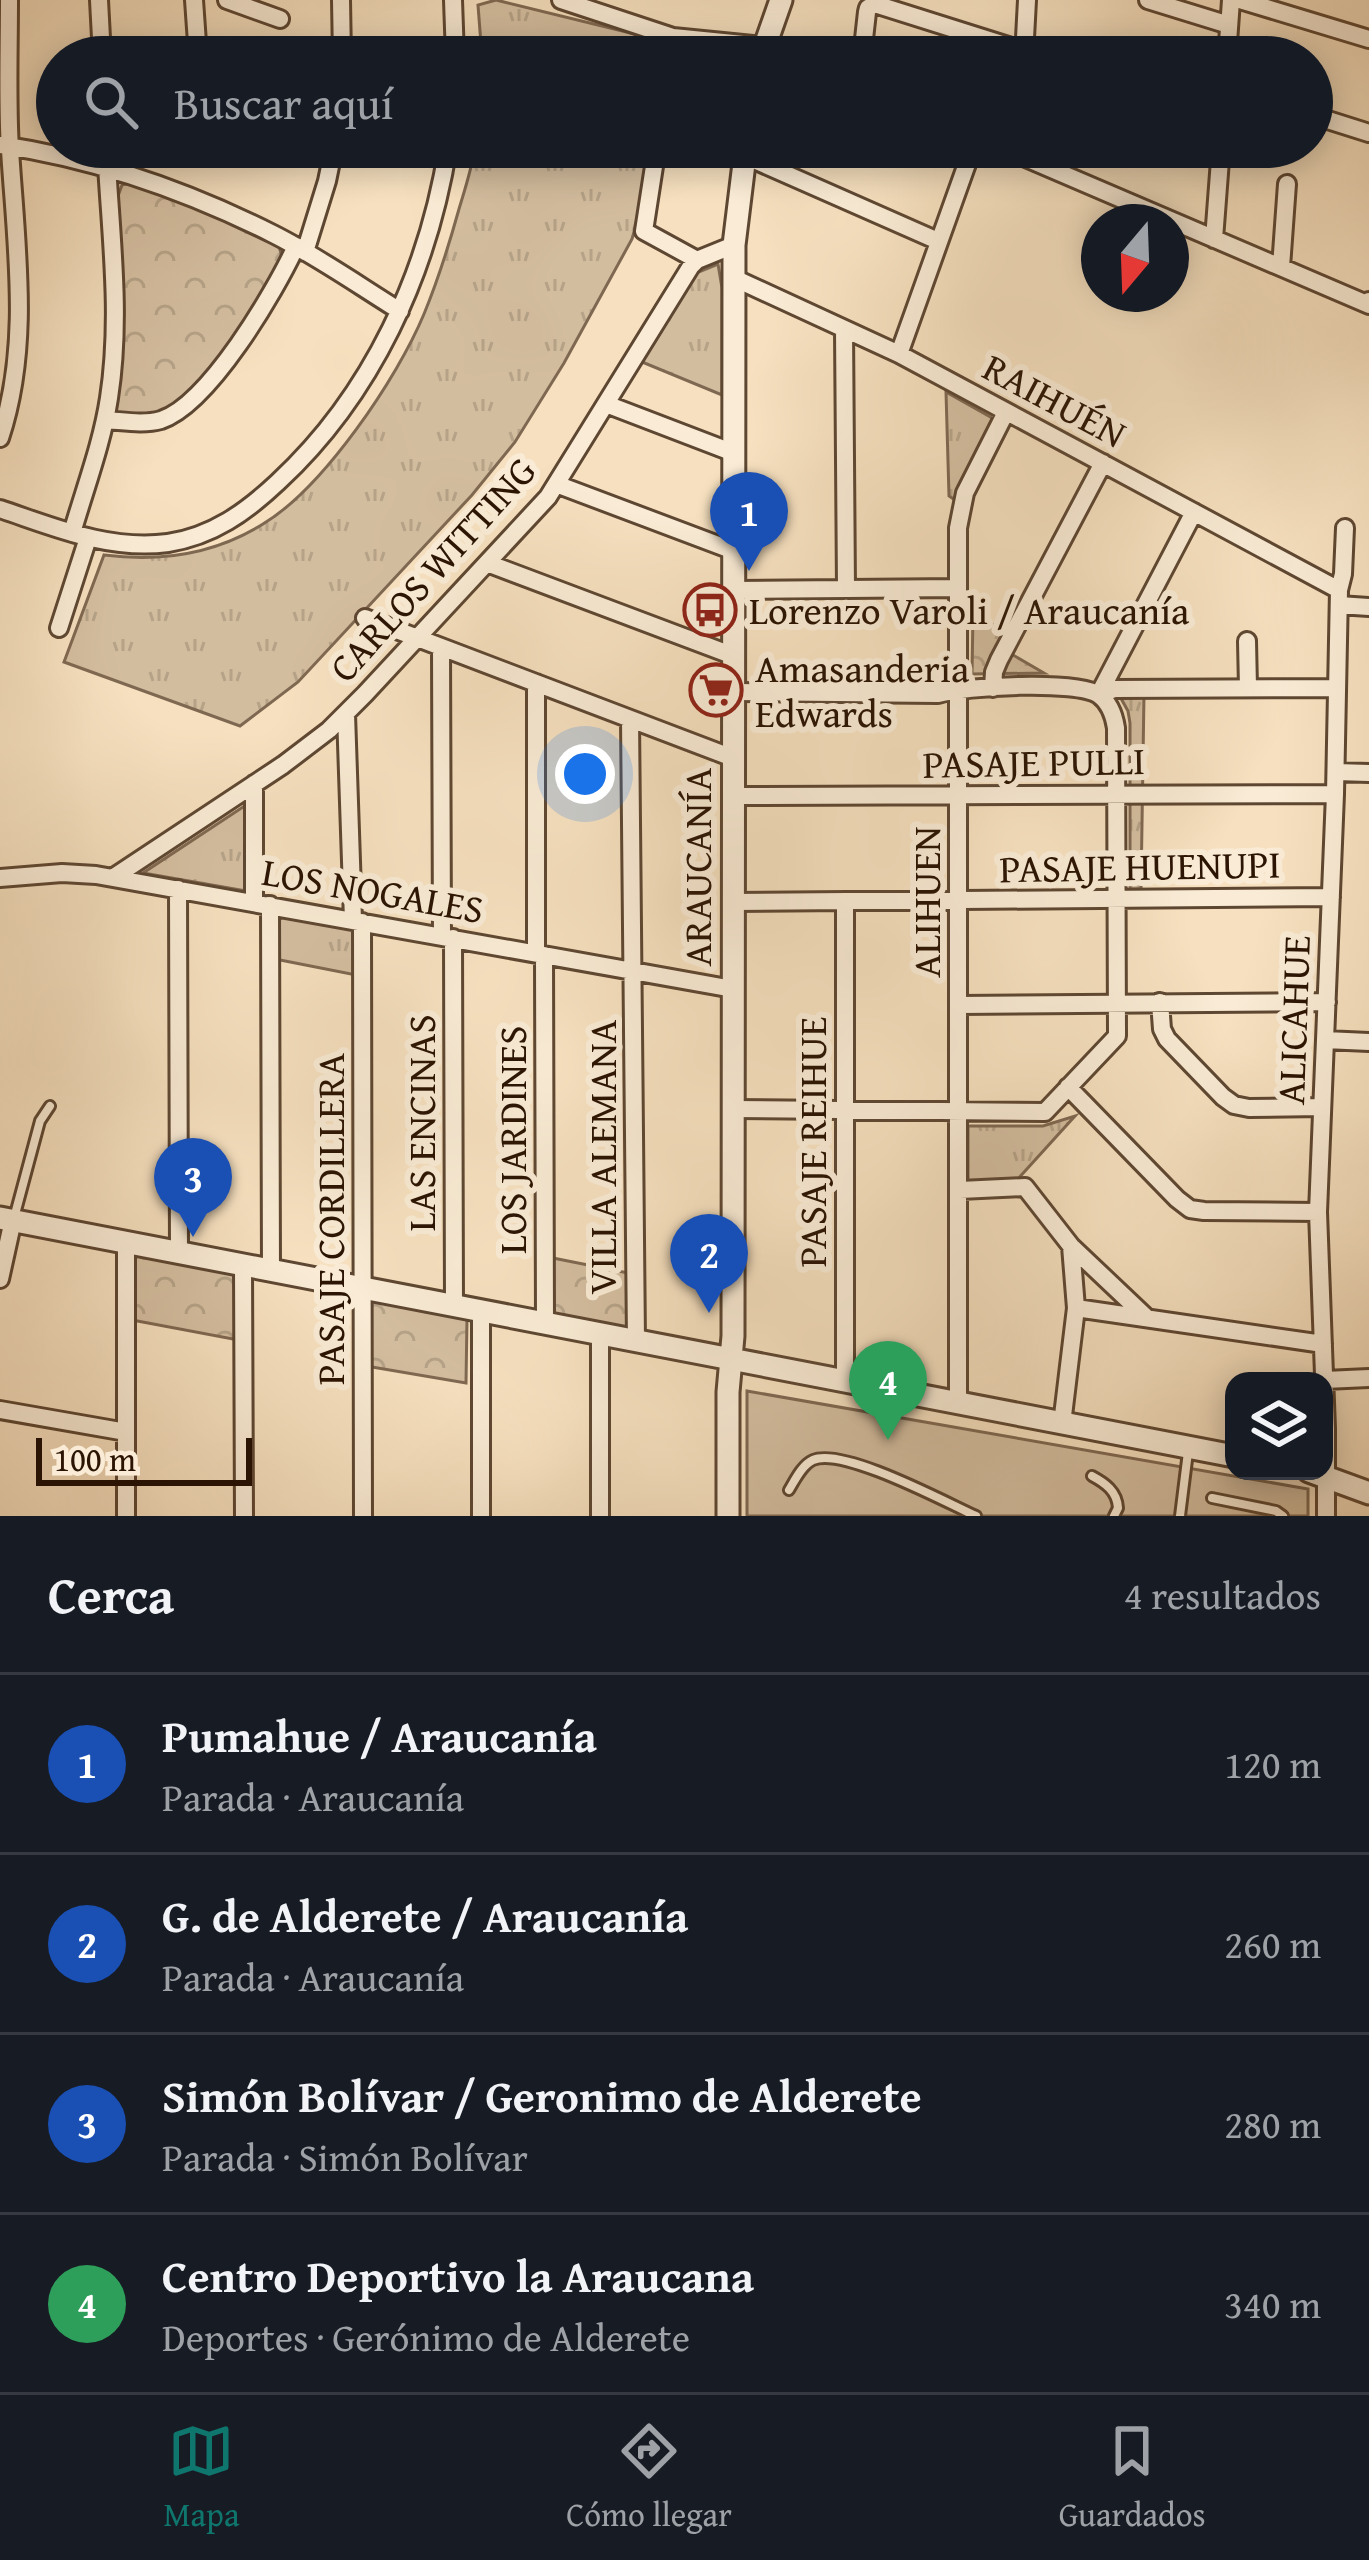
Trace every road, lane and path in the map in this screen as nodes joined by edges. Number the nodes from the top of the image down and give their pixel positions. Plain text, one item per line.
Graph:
1 (9, 0) edge
2 (99, 0) edge
3 (194, 0) edge
4 (227, 0) edge
5 (341, 0) edge
6 (452, 0) edge
7 (561, 0) edge
8 (781, 0) edge
9 (1028, 0) edge
10 (1148, 0) edge
11 (1235, 0) edge
12 (280, 20) dead end
13 (1229, 25) junction
14 (101, 36) edge
15 (197, 36) edge
16 (342, 36) edge
17 (454, 36) edge
18 (670, 36) edge
19 (769, 36) edge
20 (864, 36) edge
21 (970, 36) edge
22 (1025, 36) edge
23 (1228, 36) edge
24 (1369, 39) edge
25 (1333, 122) edge
26 (1369, 133) edge
27 (5, 145) edge
28 (36, 152) edge
29 (104, 168) edge
30 (329, 168) edge
31 (444, 168) edge
32 (654, 168) edge
33 (744, 168) edge
34 (781, 168) edge
35 (965, 168) edge
36 (1055, 168) edge
37 (1219, 168) edge
38 (108, 169) junction
39 (1287, 184) dead end
40 (1214, 238) junction
41 (938, 241) junction
42 (734, 245) junction
43 (301, 249) junction
44 (697, 260) junction
45 (1281, 267) junction
46 (734, 278) junction
47 (1369, 303) edge
48 (400, 311) junction
49 (844, 329) junction
50 (899, 354) junction
51 (606, 404) junction
52 (1006, 412) junction
53 (105, 420) junction
54 (0, 438) edge
55 (734, 453) junction
56 (1102, 463) junction
57 (556, 484) junction
58 (0, 510) edge
59 (1194, 512) junction
60 (1345, 528) dead end
61 (80, 536) junction
62 (734, 551) junction
63 (488, 563) junction
64 (958, 587) junction
65 (846, 589) junction
66 (734, 590) junction
67 (1339, 598) junction
68 (1369, 607) edge
69 (365, 618) dead end
70 (59, 628) dead end
71 (417, 638) junction
72 (1247, 641) dead end
73 (441, 646) junction
74 (734, 656) junction
75 (536, 683) junction
76 (958, 688) junction
77 (993, 688) junction
78 (1248, 688) junction
79 (1337, 688) junction
80 (734, 692) junction
81 (1099, 695) junction
82 (346, 714) junction
83 (631, 719) junction
84 (734, 758) junction
85 (1336, 772) junction
86 (1369, 773) edge
87 (254, 784) junction
88 (1117, 793) junction
89 (1335, 794) junction
90 (958, 795) junction
91 (734, 796) junction
92 (0, 878) edge
93 (114, 878) junction
94 (178, 889) junction
95 (1331, 897) junction
96 (1117, 898) junction
97 (959, 901) junction
98 (734, 902) junction
99 (845, 902) junction
100 (262, 904) junction
101 (358, 921) junction
102 (447, 937) junction
103 (540, 954) junction
104 (634, 971) junction
105 (734, 989) junction
106 (1117, 1002) junction
107 (1160, 1002) junction
108 (1327, 1002) junction
109 (959, 1005) junction
110 (1325, 1040) junction
111 (1369, 1042) edge
112 (1068, 1088) junction
113 (50, 1106) dead end
114 (1322, 1107) junction
115 (733, 1109) junction
116 (845, 1110) junction
117 (959, 1112) junction
118 (960, 1190) junction
119 (1318, 1212) junction
120 (7, 1219) edge
121 (126, 1243) junction
122 (1071, 1246) junction
123 (179, 1253) junction
124 (243, 1266) junction
125 (272, 1271) junction
126 (0, 1279) edge
127 (363, 1289) junction
128 (454, 1307) junction
129 (1076, 1308) junction
130 (482, 1312) junction
131 (1148, 1319) junction
132 (545, 1324) junction
133 (601, 1335) junction
134 (636, 1342) junction
135 (1323, 1345) junction
136 (731, 1360) junction
137 (1324, 1372) edge
138 (1369, 1378) edge
139 (1333, 1380) edge
140 (845, 1382) junction
141 (958, 1404) junction
142 (0, 1410) edge
143 (1062, 1424) junction
144 (126, 1432) junction
145 (1189, 1448) junction
146 (1225, 1454) edge
147 (1091, 1476) dead end
148 (1319, 1480) edge
149 (1333, 1480) edge
150 (789, 1490) dead end
151 (1369, 1493) edge
152 (1212, 1498) dead end
153 (959, 1513) edge
154 (1117, 1515) edge
155 (126, 1516) edge
156 (244, 1516) edge
157 (363, 1516) edge
158 (482, 1516) edge
159 (600, 1516) edge
160 (728, 1516) edge
161 (976, 1516) edge
162 (1180, 1516) edge
163 (1283, 1516) edge
164 (1326, 1516) edge

1 - 27 street
2 - 14 street
3 - 15 street
4 - 12 street
5 - 16 street
6 - 17 street
7 - 18 street
8 - 19 street
9 - 22 street
10 - 13 street
11 - 13 street
11 - 24 street
13 - 23 street
20 - 21 street
25 - 26 street
27 - 28 street
27 - 54 street
29 - 38 street
30 - 43 street
31 - 48 street
32 - 44 street
33 - 42 street, ARAUCANÍA
34 - 41 street
35 - 41 street
36 - 40 street
37 - 40 street
38 - 43 street
38 - 53 street
39 - 45 street
40 - 45 street
41 - 50 street
42 - 44 street
42 - 46 street, ARAUCANÍA
43 - 48 street
43 - 53 street
44 - 51 street, CARLOS WITTING
45 - 47 street
46 - 49 street, RAIHUÉN
46 - 55 street, ARAUCANÍA
48 - 61 street
49 - 50 street, RAIHUÉN
49 - 65 street
50 - 52 street, RAIHUÉN
51 - 55 street
51 - 57 street, CARLOS WITTING
52 - 56 street, RAIHUÉN
52 - 64 street, ALIHUEN
53 - 61 street
55 - 62 street, ARAUCANÍA
56 - 59 street, RAIHUÉN
56 - 77 street
57 - 62 street
57 - 63 street, CARLOS WITTING
58 - 61 street
59 - 67 street, RAIHUÉN
59 - 81 street
60 - 67 street, ALICAHUE
61 - 70 street
62 - 66 street, ARAUCANÍA
63 - 71 street, CARLOS WITTING
63 - 74 street
64 - 65 street
64 - 76 street, ALIHUEN
65 - 66 street
66 - 74 street, ARAUCANÍA
67 - 68 street, RAIHUÉN
67 - 79 street, ALICAHUE
69 - 71 street
71 - 73 street
71 - 82 street, CARLOS WITTING
72 - 78 street
73 - 75 street
73 - 102 street, LAS ENCINAS
74 - 80 street, ARAUCANÍA
75 - 83 street
75 - 103 street, LOS JARDINES
76 - 77 street
76 - 80 street
76 - 90 street, ALIHUEN
77 - 81 street
78 - 79 street
78 - 81 street
79 - 85 street, ALICAHUE
80 - 84 street, ARAUCANÍA
81 - 88 street
82 - 87 street, CARLOS WITTING
82 - 101 street, PASAJE CORDILLERA
83 - 84 street
83 - 104 street, VILLA ALEMANA
84 - 91 street, ARAUCANÍA
85 - 86 street
85 - 89 street, ALICAHUE
87 - 93 street, CARLOS WITTING
87 - 100 street
88 - 89 street, PASAJE PULLI
88 - 90 street, PASAJE PULLI
88 - 96 street
89 - 95 street, ALICAHUE
90 - 91 street, PASAJE PULLI
90 - 97 street, ALIHUEN
91 - 98 street, ARAUCANÍA
92 - 93 street, LOS NOGALES
93 - 94 street, LOS NOGALES
94 - 100 street, LOS NOGALES
94 - 123 street
95 - 96 street, PASAJE HUENUPI
95 - 108 street, ALICAHUE
96 - 97 street, PASAJE HUENUPI
96 - 106 street
97 - 99 street, PASAJE HUENUPI
97 - 109 street, ALIHUEN
98 - 99 street, PASAJE HUENUPI
98 - 105 street, ARAUCANÍA
99 - 116 street, PASAJE REIHUE
100 - 101 street, LOS NOGALES
100 - 125 street
101 - 102 street, LOS NOGALES
101 - 127 street, PASAJE CORDILLERA
102 - 103 street, LOS NOGALES
102 - 128 street, LAS ENCINAS
103 - 104 street, LOS NOGALES
103 - 132 street, LOS JARDINES
104 - 105 street, LOS NOGALES
104 - 134 street, VILLA ALEMANA
105 - 115 street, ARAUCANÍA
106 - 107 street
106 - 109 street
106 - 112 street
107 - 108 street
107 - 114 street
108 - 110 street, ALICAHUE
109 - 117 street, ALIHUEN
110 - 111 street
110 - 114 street, ALICAHUE
112 - 117 street
112 - 119 street
113 - 120 lane
114 - 119 street, ALICAHUE
115 - 116 street
115 - 136 street, ARAUCANÍA
116 - 117 street
116 - 140 street, PASAJE REIHUE
117 - 118 street, ALIHUEN
118 - 122 street
118 - 141 street, ALIHUEN
119 - 135 street, ALICAHUE
120 - 121 street
120 - 126 street
121 - 123 street
121 - 144 street
122 - 129 street
122 - 131 street
123 - 124 street
124 - 125 street
124 - 156 street
125 - 127 street
127 - 128 street
127 - 157 street, PASAJE CORDILLERA
128 - 130 street
129 - 131 street
129 - 143 street
130 - 132 street
130 - 158 street
131 - 135 street
132 - 133 street
133 - 134 street
133 - 159 street, VILLA ALEMANA
134 - 136 street
135 - 137 street, ALICAHUE
136 - 140 street
136 - 160 street, ARAUCANÍA
138 - 139 street
140 - 141 street
141 - 143 street
142 - 144 street
143 - 145 street
144 - 155 street
145 - 146 street
145 - 162 lane
147 - 154 lane
148 - 164 street, ALICAHUE
149 - 151 street
150 - 153 lane
152 - 163 lane
153 - 161 lane

